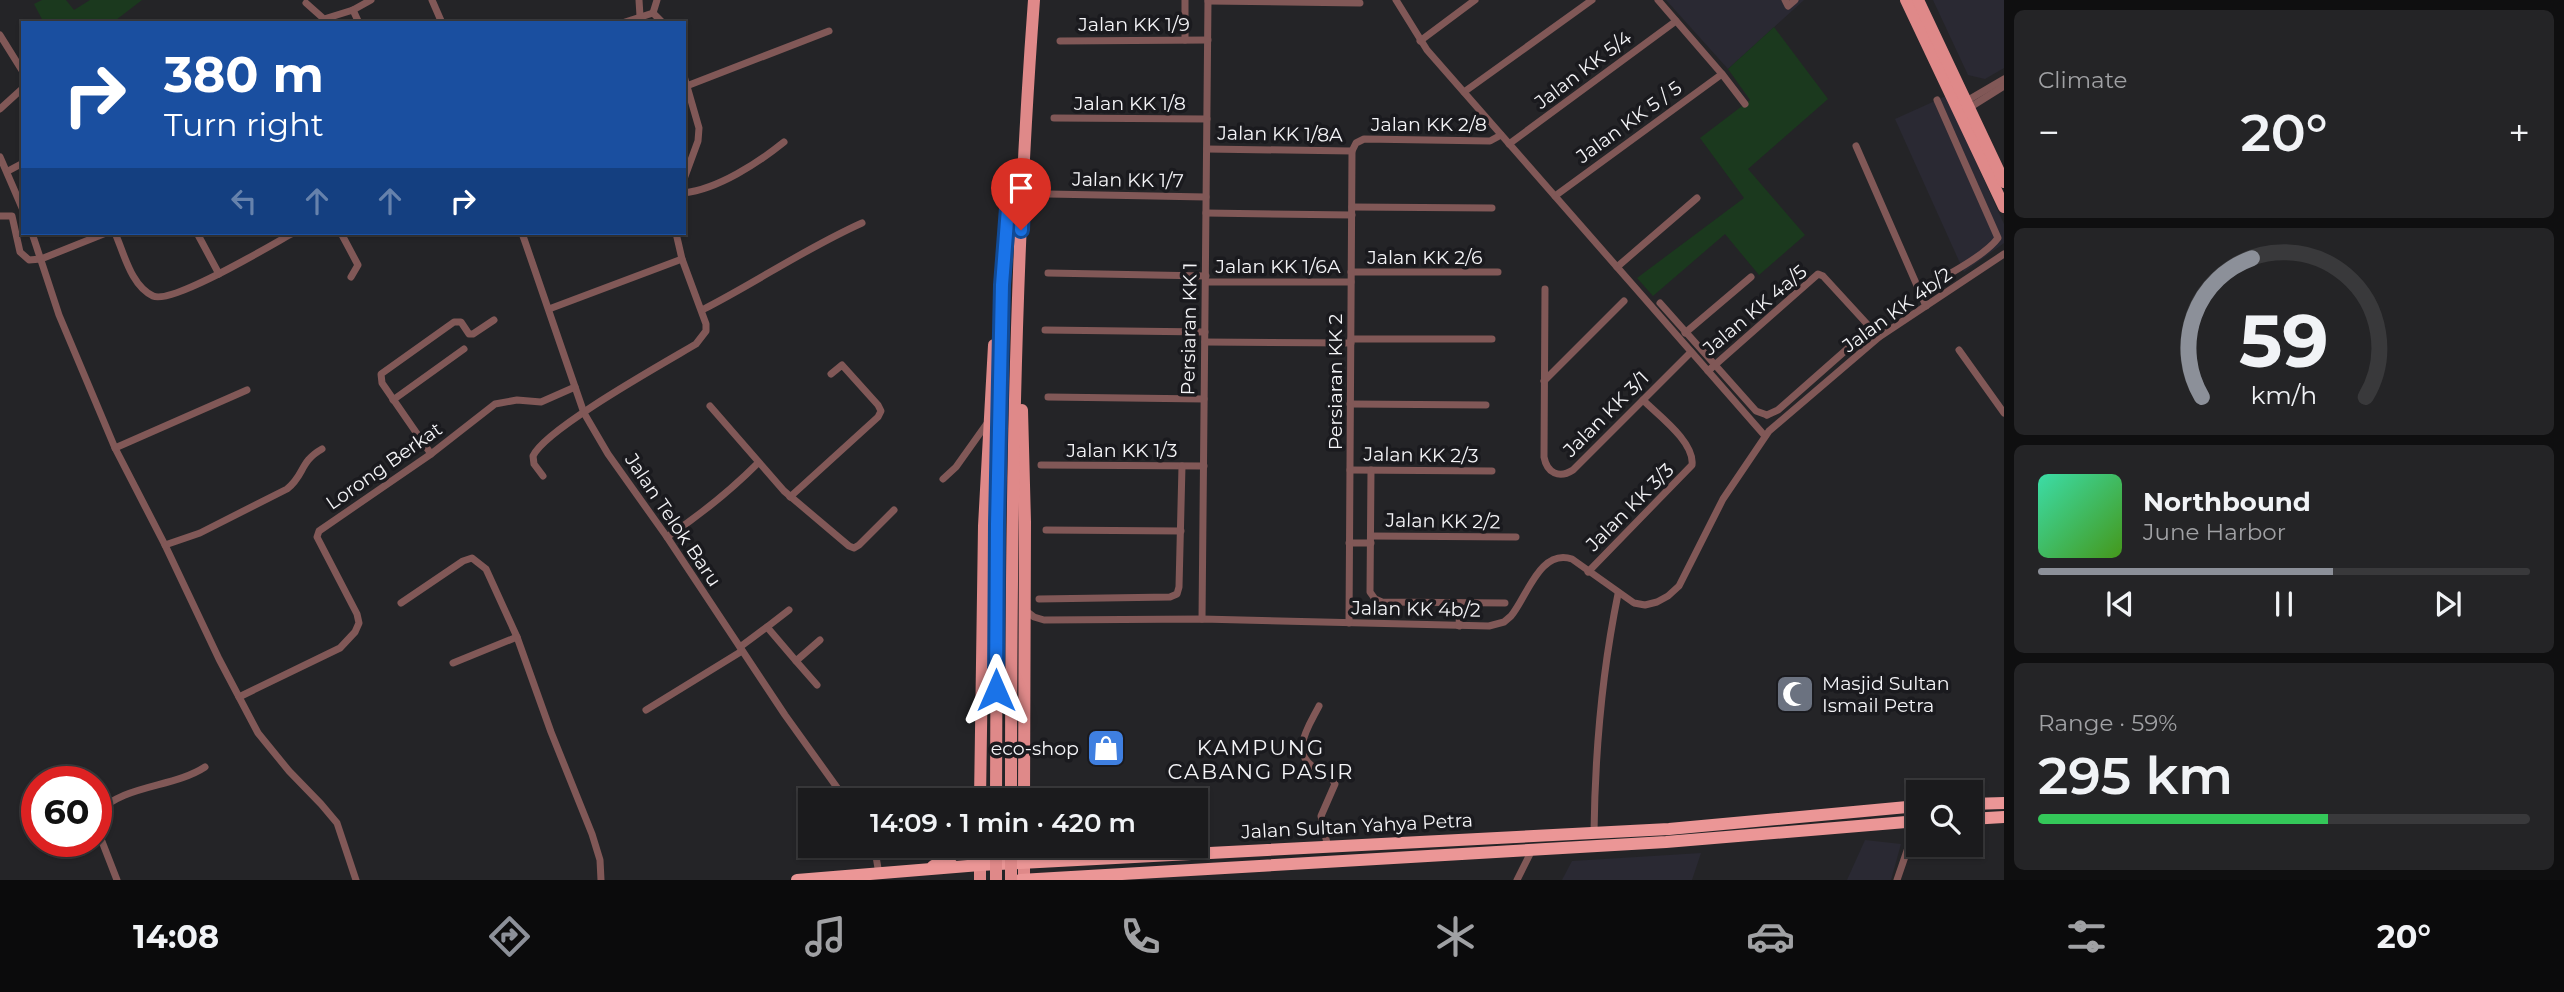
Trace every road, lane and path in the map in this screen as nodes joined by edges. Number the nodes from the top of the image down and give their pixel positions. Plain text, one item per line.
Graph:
1 (371, 0) edge
2 (432, 0) edge
3 (639, 0) edge
4 (657, 0) edge
5 (1034, 0) edge
6 (1185, 0) edge
7 (1208, 0) edge
8 (1396, 0) edge
9 (1475, 0) edge
10 (1592, 0) edge
11 (1658, 0) edge
12 (1785, 0) edge
13 (1795, 0) edge
14 (1906, 0) edge
15 (1919, 0) edge
16 (1360, 3) dead end
17 (306, 4) dead end
18 (353, 10) junction
19 (653, 13) junction
20 (640, 16) junction
21 (358, 21) edge
22 (441, 21) edge
23 (627, 21) edge
24 (661, 21) edge
25 (1676, 21) junction
26 (830, 31) dead end
27 (0, 35) edge
28 (1185, 40) junction
29 (1208, 40) junction
30 (1060, 41) dead end
31 (1420, 41) junction
32 (21, 69) edge
33 (1723, 74) junction
34 (2004, 79) edge
35 (686, 86) edge
36 (2004, 86) edge
37 (21, 90) edge
38 (1464, 92) junction
39 (1937, 100) dead end
40 (1745, 104) dead end
41 (1962, 107) junction
42 (0, 108) edge
43 (1054, 118) dead end
44 (1207, 119) junction
45 (1501, 135) junction
46 (1970, 135) junction
47 (1956, 141) junction
48 (784, 142) dead end
49 (1509, 144) junction
50 (1856, 146) dead end
51 (1354, 147) junction
52 (1207, 149) junction
53 (0, 157) edge
54 (21, 164) edge
55 (2000, 164) edge
56 (8, 171) junction
57 (686, 174) edge
58 (1023, 177) junction
59 (2004, 182) edge
60 (686, 193) edge
61 (1048, 194) dead end
62 (1555, 196) junction
63 (1206, 197) junction
64 (1697, 198) dead end
65 (21, 205) edge
66 (2004, 207) edge
67 (1492, 208) dead end
68 (1352, 211) junction
69 (1206, 213) junction
70 (0, 216) edge
71 (862, 223) dead end
72 (33, 235) edge
73 (101, 235) edge
74 (116, 235) edge
75 (198, 235) edge
76 (289, 235) edge
77 (342, 235) edge
78 (523, 235) edge
79 (676, 235) edge
80 (2004, 254) edge
81 (41, 259) junction
82 (682, 259) junction
83 (1617, 267) junction
84 (1351, 272) junction
85 (1498, 272) dead end
86 (1048, 273) dead end
87 (219, 274) junction
88 (351, 277) dead end
89 (1751, 277) dead end
90 (1206, 279) junction
91 (1351, 282) junction
92 (1019, 284) junction
93 (1002, 285) junction
94 (1545, 289) dead end
95 (1919, 290) junction
96 (1624, 301) dead end
97 (1660, 303) dead end
98 (1926, 306) junction
99 (549, 309) junction
100 (702, 310) junction
101 (494, 320) dead end
102 (1871, 328) junction
103 (1045, 330) dead end
104 (1205, 332) junction
105 (1687, 332) junction
106 (1880, 337) junction
107 (1679, 338) junction
108 (1492, 339) dead end
109 (1351, 341) junction
110 (1205, 342) junction
111 (464, 349) dead end
112 (1959, 350) dead end
113 (1691, 352) junction
114 (1715, 364) junction
115 (1708, 371) junction
116 (831, 374) dead end
117 (1544, 381) junction
118 (575, 387) junction
119 (247, 390) dead end
120 (1048, 397) dead end
121 (393, 400) junction
122 (1204, 400) junction
123 (1643, 400) junction
124 (1350, 404) junction
125 (710, 405) dead end
126 (1486, 405) dead end
127 (584, 413) junction
128 (2004, 413) edge
129 (1767, 415) junction
130 (989, 421) junction
131 (1767, 434) junction
132 (115, 448) junction
133 (322, 449) dead end
134 (430, 454) junction
135 (758, 463) junction
136 (1041, 465) dead end
137 (1182, 466) junction
138 (1204, 466) junction
139 (1350, 470) junction
140 (1371, 470) junction
141 (1492, 471) dead end
142 (543, 476) dead end
143 (943, 479) dead end
144 (790, 497) junction
145 (894, 510) dead end
146 (1046, 530) dead end
147 (1181, 531) junction
148 (667, 537) junction
149 (1516, 537) dead end
150 (1371, 539) junction
151 (1349, 543) junction
152 (165, 545) junction
153 (1588, 572) junction
154 (1618, 594) junction
155 (1039, 599) dead end
156 (401, 603) dead end
157 (1460, 603) junction
158 (1505, 603) dead end
159 (789, 610) dead end
160 (1024, 610) junction
161 (1202, 619) junction
162 (1044, 620) junction
163 (1349, 623) junction
164 (1459, 626) junction
165 (767, 628) junction
166 (517, 637) junction
167 (1024, 637) junction
168 (820, 640) dead end
169 (741, 649) junction
170 (796, 661) junction
171 (453, 663) dead end
172 (817, 685) dead end
173 (239, 697) junction
174 (1319, 706) dead end
175 (646, 710) dead end
176 (205, 767) dead end
177 (837, 788) edge
178 (980, 788) edge
179 (996, 788) edge
180 (1021, 788) edge
181 (1021, 788) edge
182 (2004, 803) edge
183 (112, 804) edge
184 (1983, 804) edge
185 (1906, 808) edge
186 (2004, 817) edge
187 (1983, 818) edge
188 (1906, 822) edge
189 (1594, 833) junction
190 (1328, 848) junction
191 (1532, 850) junction
192 (1906, 854) edge
193 (108, 857) edge
194 (876, 858) edge
195 (949, 858) edge
196 (980, 858) edge
197 (996, 858) edge
198 (1011, 858) edge
199 (1024, 858) edge
200 (1081, 858) edge
201 (1086, 859) junction
202 (1024, 863) junction
203 (980, 865) junction
204 (919, 870) junction
205 (879, 874) junction
206 (1087, 878) edge
207 (117, 880) edge
208 (356, 880) edge
209 (601, 880) edge
210 (797, 880) edge
211 (980, 880) edge
212 (996, 880) edge
213 (1011, 880) edge
214 (1023, 880) edge
215 (1517, 880) edge
216 (1897, 880) edge

1 - 18 street
2 - 22 street
3 - 20 street
4 - 19 street
5 - 58 main road
6 - 28 street
7 - 16 street
7 - 29 street, Persiaran KK 1
8 - 31 street
9 - 31 street
10 - 38 street
11 - 25 street
12 - 13 street
14 - 41 main road
15 - 41 main road
17 - 18 street
18 - 21 street
19 - 20 street
19 - 24 street
20 - 23 street
25 - 33 street
25 - 49 street, Jalan KK 5/4
26 - 35 street
27 - 32 street
28 - 29 street, Jalan KK 1/9
28 - 30 street, Jalan KK 1/9
29 - 44 street, Persiaran KK 1
31 - 38 street
33 - 40 street
33 - 62 street, Jalan KK 5 / 5
34 - 41 street
35 - 57 street
36 - 41 street
37 - 42 street
38 - 45 street
39 - 47 street, Jalan KK 4b/2
41 - 46 main road
41 - 55 main road
43 - 44 street, Jalan KK 1/8
44 - 52 street, Persiaran KK 1
45 - 49 street
45 - 51 street, Jalan KK 2/8
46 - 47 street
46 - 66 main road
47 - 95 street, Jalan KK 4b/2
48 - 60 street
49 - 62 street
50 - 95 street
51 - 52 street, Jalan KK 1/8A
51 - 68 street, Persiaran KK 2
52 - 63 street, Persiaran KK 1
53 - 56 street
54 - 56 street
55 - 59 main road
56 - 65 street
58 - 92 main road
58 - 93 main road
61 - 63 street, Jalan KK 1/7
62 - 83 street
63 - 69 street, Persiaran KK 1
64 - 83 street
67 - 68 street
68 - 69 street
68 - 84 street, Persiaran KK 2
69 - 90 street, Persiaran KK 1
70 - 81 street
71 - 100 street
72 - 81 street
73 - 81 street
74 - 87 street
75 - 87 street
76 - 87 street
77 - 88 street
78 - 99 street, Jalan Telok Baru
79 - 82 street
80 - 98 street, Jalan KK 4b/2
81 - 132 street
82 - 99 street
82 - 100 street
83 - 107 street
84 - 85 street, Jalan KK 2/6
84 - 91 street, Persiaran KK 2
86 - 90 street, Jalan KK 1/6A
89 - 105 street
90 - 91 street, Jalan KK 1/6A
90 - 104 street, Persiaran KK 1
91 - 109 street, Persiaran KK 2
92 - 160 main road
92 - 180 main road
93 - 130 main road
93 - 179 main road
94 - 117 street, Jalan KK 3/1
95 - 98 street
96 - 117 street
97 - 105 street
98 - 106 street, Jalan KK 4b/2
99 - 118 street, Jalan Telok Baru
100 - 127 street
101 - 121 street
102 - 106 street, Jalan KK 4a/5
102 - 114 street, Jalan KK 4a/5
102 - 129 street
103 - 104 street
104 - 110 street, Persiaran KK 1
105 - 107 street
105 - 114 street
106 - 131 street, Jalan KK 4b/2
107 - 113 street
108 - 109 street
109 - 110 street
109 - 124 street, Persiaran KK 2
110 - 122 street, Persiaran KK 1
111 - 121 street
112 - 128 street
113 - 115 street
113 - 123 street, Jalan KK 3/1
114 - 115 street, Jalan KK 4a/5
114 - 129 street
115 - 131 street
116 - 144 street
117 - 123 street, Jalan KK 3/1
118 - 127 street, Jalan Telok Baru
118 - 134 street, Lorong Berkat
119 - 132 street
120 - 122 street
121 - 134 street
122 - 138 street, Persiaran KK 1
123 - 153 street, Jalan KK 3/3
124 - 126 street
124 - 139 street, Persiaran KK 2
125 - 135 street
127 - 142 street
127 - 148 street, Jalan Telok Baru
129 - 131 street
130 - 143 street
130 - 178 main road
131 - 154 street, Jalan KK 4b/2
132 - 152 street
133 - 152 street
134 - 173 street, Lorong Berkat
135 - 144 street
135 - 148 street
136 - 137 street, Jalan KK 1/3
137 - 138 street, Jalan KK 1/3
137 - 147 street
138 - 161 street, Persiaran KK 1
139 - 140 street, Jalan KK 2/3
139 - 151 street, Persiaran KK 2
140 - 141 street, Jalan KK 2/3
140 - 150 street
144 - 145 street
146 - 147 street
147 - 155 street
148 - 169 street, Jalan Telok Baru
149 - 150 street, Jalan KK 2/2
150 - 151 street, Jalan KK 2/2
150 - 157 street
151 - 163 street, Persiaran KK 2
152 - 173 street
153 - 154 street, Jalan KK 4b/2
153 - 164 street, Jalan KK 4b/2
154 - 189 street
156 - 166 street
157 - 158 street
157 - 164 street
159 - 165 street
160 - 162 street, Jalan KK 4b/2
160 - 167 main road
161 - 162 street, Jalan KK 4b/2
161 - 163 street, Jalan KK 4b/2
162 - 167 street
163 - 164 street, Jalan KK 4b/2
165 - 169 street
165 - 170 street
166 - 171 street
166 - 209 street
167 - 181 main road
168 - 170 street
169 - 175 street
169 - 177 street, Jalan Telok Baru
170 - 172 street
173 - 208 street
174 - 190 street
176 - 183 street
182 - 184 highway
185 - 189 highway, Jalan Sultan Yahya Petra
186 - 187 highway
188 - 191 highway, Jalan Sultan Yahya Petra
189 - 190 highway, Jalan Sultan Yahya Petra
190 - 201 highway, Jalan Sultan Yahya Petra
191 - 206 highway, Jalan Sultan Yahya Petra
191 - 215 street
192 - 216 street
193 - 207 street
194 - 205 street
195 - 204 highway
196 - 203 main road
197 - 212 main road, bridge
198 - 213 main road, bridge
199 - 202 main road
200 - 201 highway
201 - 202 highway, Jalan Sultan Yahya Petra
202 - 203 highway, Jalan Sultan Yahya Petra
202 - 214 main road
203 - 204 highway, Jalan Sultan Yahya Petra
203 - 211 main road
204 - 205 highway, Jalan Sultan Yahya Petra
205 - 210 highway, Jalan Sultan Yahya Petra
206 - 214 highway, Jalan Sultan Yahya Petra

